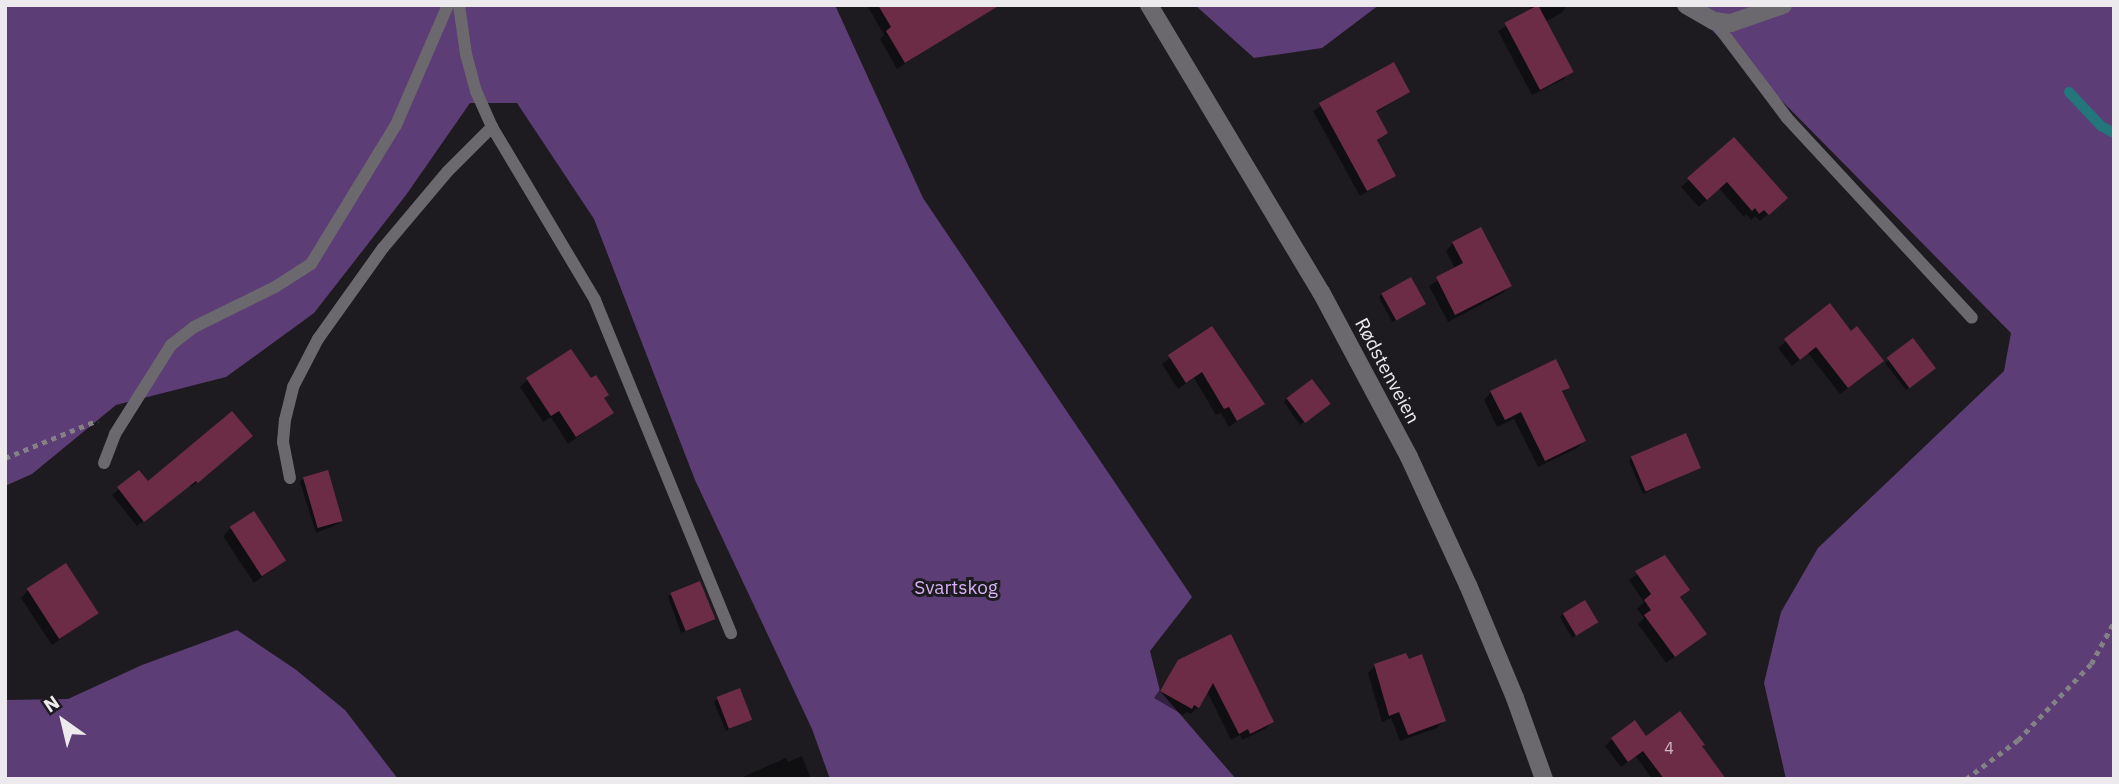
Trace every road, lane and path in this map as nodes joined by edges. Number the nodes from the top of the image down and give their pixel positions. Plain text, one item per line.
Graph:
1 (448, 5) edge
2 (459, 5) edge
3 (1149, 5) edge
4 (1686, 5) edge
5 (1783, 5) edge
6 (1714, 21) junction
7 (492, 127) junction
8 (1972, 317) dead end
9 (132, 406) junction
10 (5, 458) edge
11 (104, 463) dead end
12 (290, 478) dead end
13 (2114, 622) edge
14 (731, 633) dead end
15 (1544, 779) edge
16 (1966, 779) edge

1 - 9 lane
2 - 7 lane
3 - 15 street, Rødstenveien
4 - 6 street
5 - 6 street
6 - 8 lane
7 - 12 lane
7 - 14 lane
9 - 10 path
9 - 11 lane
13 - 16 path

